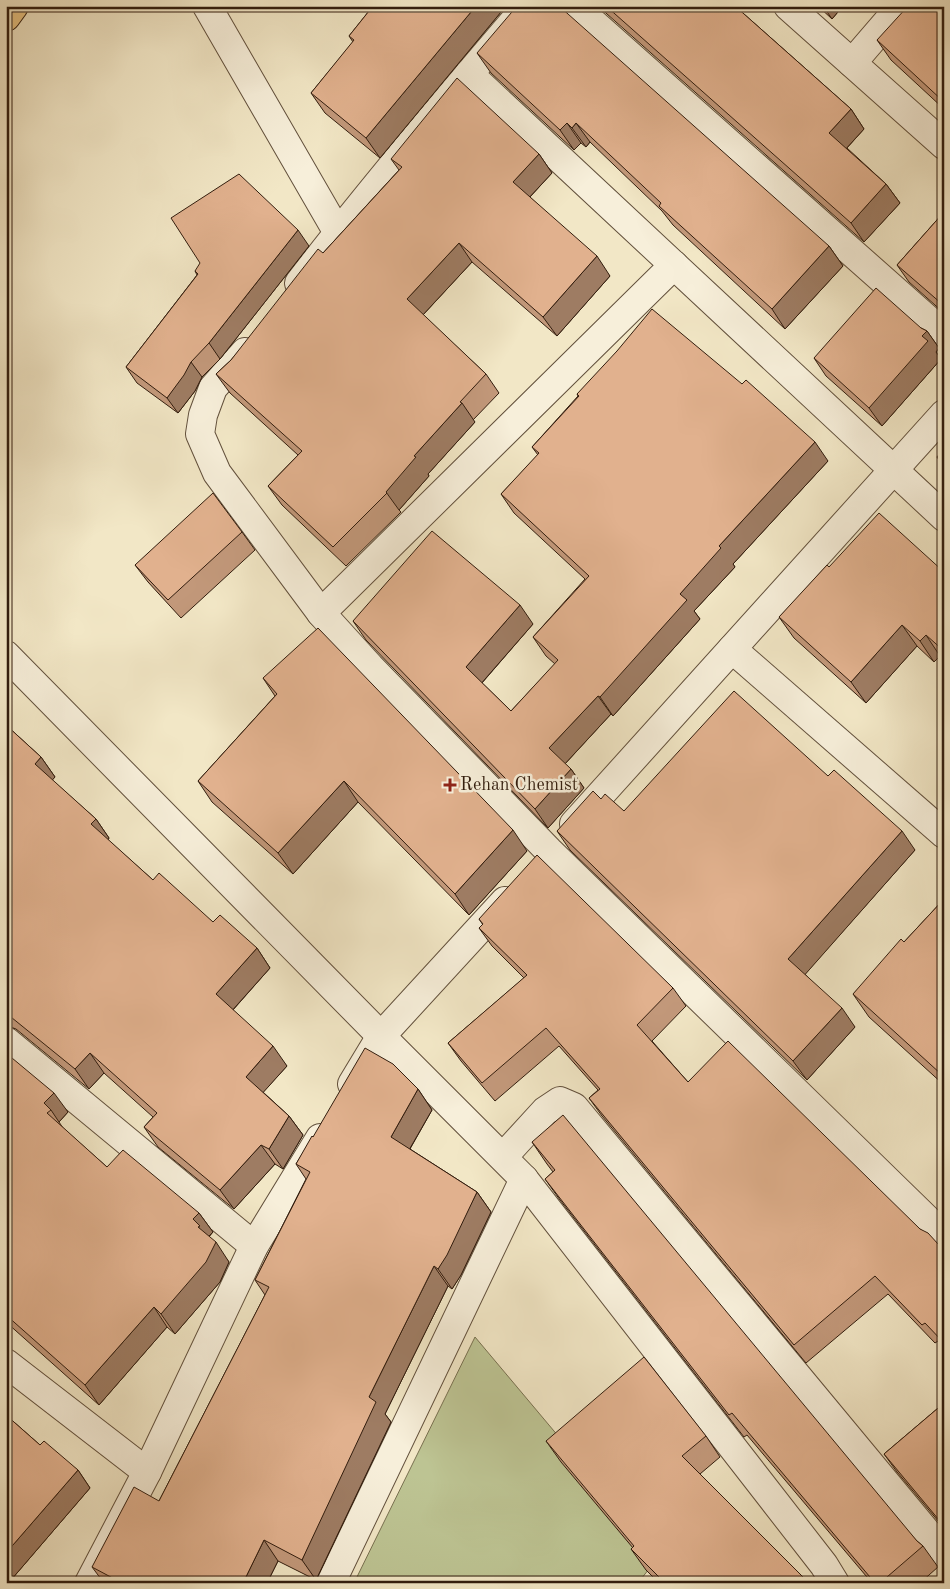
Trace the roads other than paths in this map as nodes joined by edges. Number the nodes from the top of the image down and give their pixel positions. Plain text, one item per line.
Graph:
1 (14, 6) edge
2 (207, 6) edge
3 (527, 6) edge
4 (574, 6) edge
5 (788, 6) edge
6 (901, 6) edge
7 (6, 16) edge
8 (852, 63) junction
9 (469, 74) junction
10 (944, 145) edge
11 (338, 233) junction
12 (674, 265) junction
13 (285, 301) edge
14 (261, 331) edge
15 (944, 334) edge
16 (944, 414) edge
17 (893, 470) junction
18 (944, 517) edge
19 (321, 613) junction
20 (732, 648) junction
21 (6, 655) edge
22 (942, 830) edge
23 (534, 868) junction
24 (382, 1036) junction
25 (6, 1041) edge
26 (503, 1157) junction
27 (524, 1179) junction
28 (944, 1236) edge
29 (254, 1246) junction
30 (6, 1363) edge
31 (148, 1472) junction
32 (944, 1553) edge
33 (89, 1583) edge
34 (331, 1583) edge
35 (836, 1583) edge

1 - 7 main road
2 - 11 street
3 - 9 street
4 - 15 street
5 - 8 street
6 - 8 street
8 - 10 street
9 - 11 street
9 - 12 street
11 - 13 street
12 - 17 street
12 - 19 street
14 - 19 street
16 - 17 street
17 - 18 street
17 - 20 street
19 - 23 street
20 - 22 street
20 - 23 street
21 - 24 street
23 - 24 street
23 - 28 street
24 - 26 street
24 - 29 street
25 - 29 street
26 - 27 street
26 - 32 street
27 - 34 street
27 - 35 street
29 - 31 street
30 - 31 street
31 - 33 street

